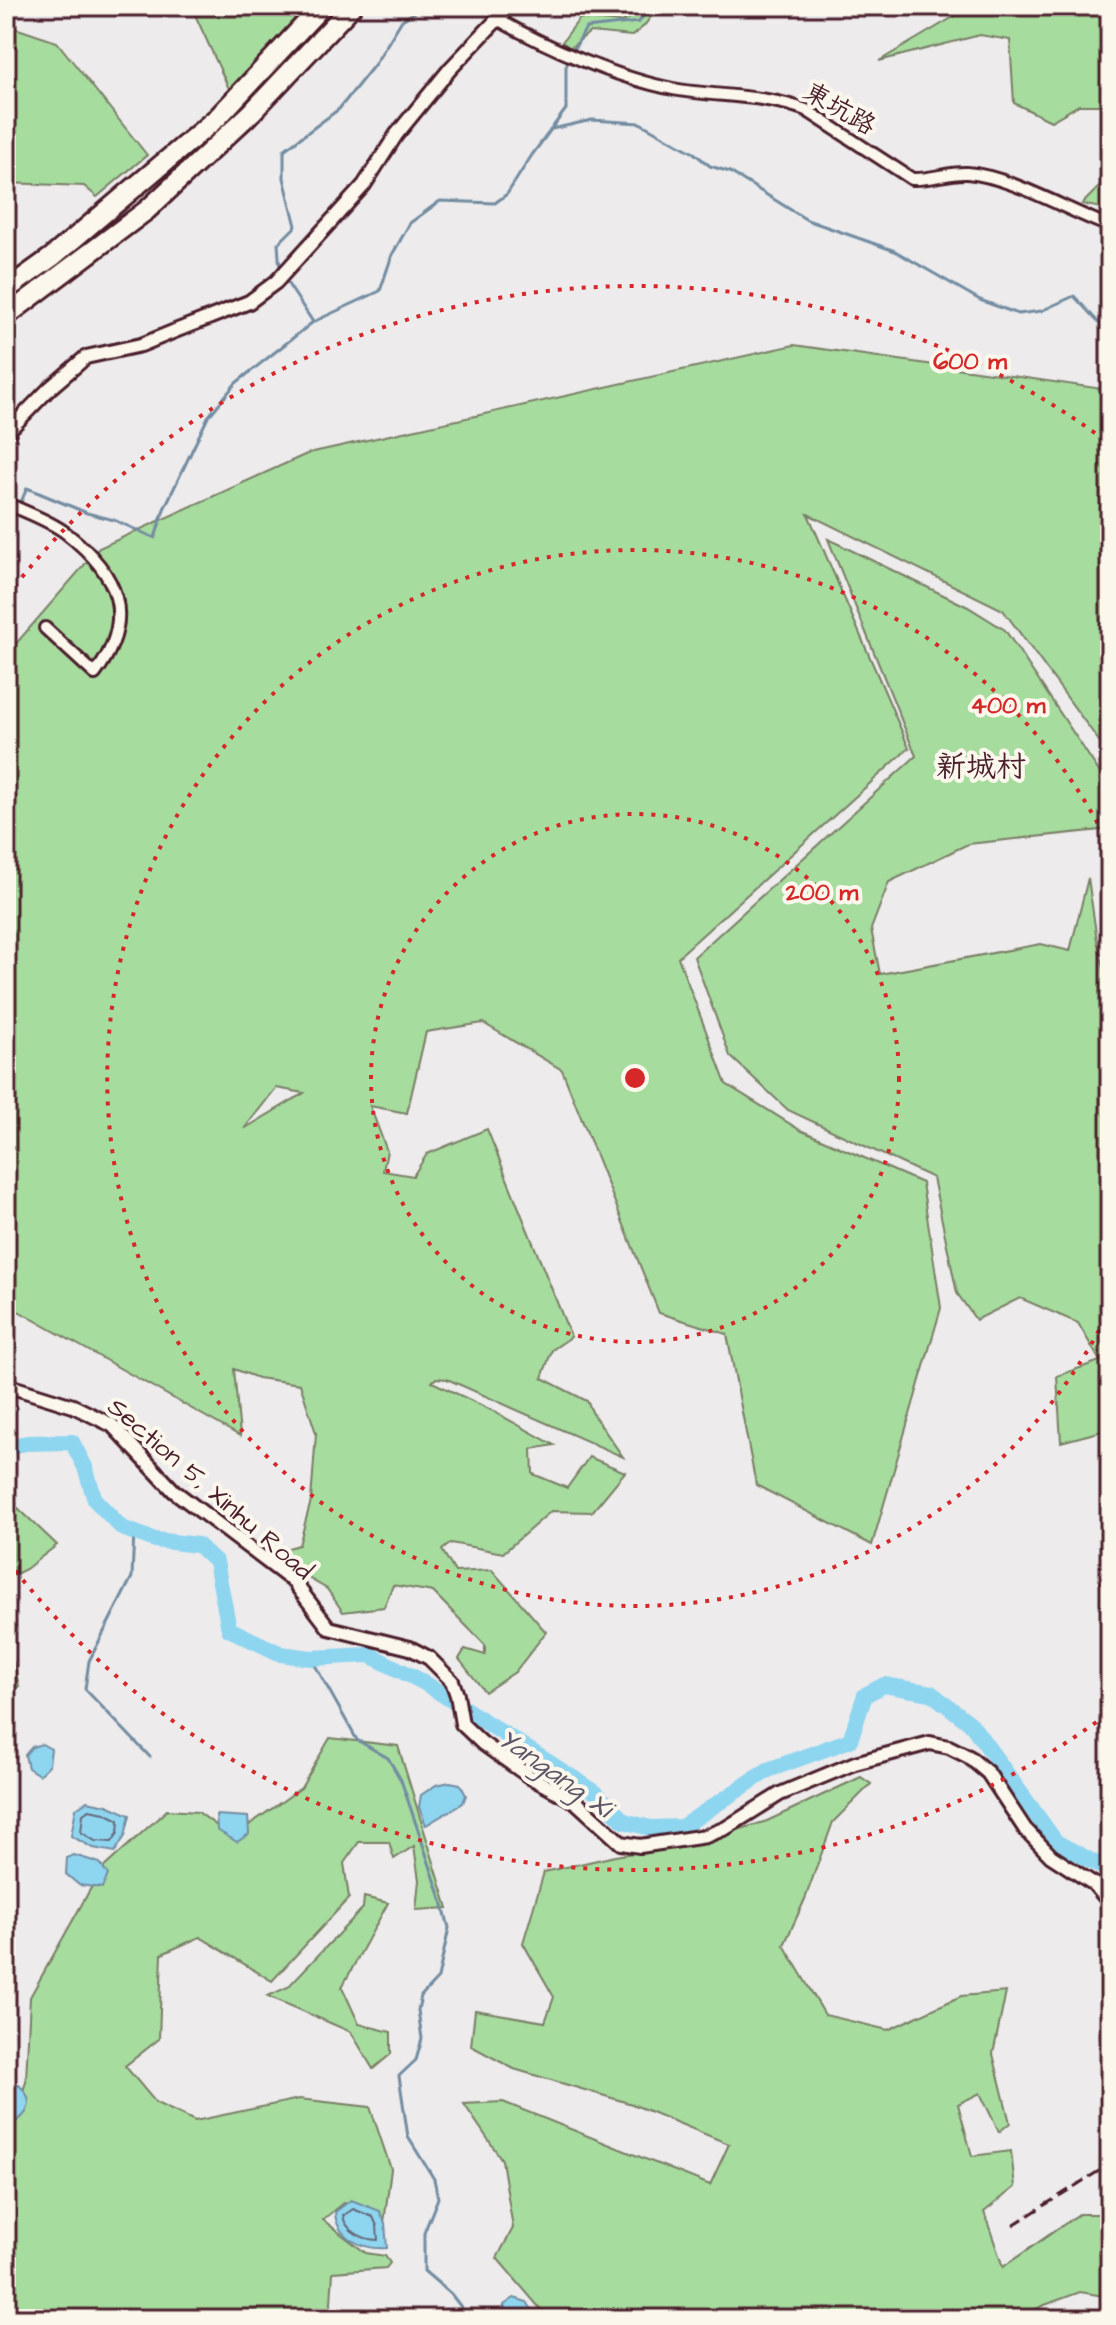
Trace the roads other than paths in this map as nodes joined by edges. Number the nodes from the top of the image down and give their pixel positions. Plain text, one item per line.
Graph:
1 (322, 6) edge
2 (352, 6) edge
3 (510, 6) edge
4 (497, 19) junction
5 (1110, 224) edge
6 (6, 290) edge
7 (6, 316) edge
8 (6, 433) edge
9 (6, 503) edge
10 (45, 628) dead end
11 (6, 1385) edge
12 (1110, 1903) edge

1 - 6 highway
2 - 7 highway
3 - 4 street
4 - 5 street, 東坑路
4 - 8 street
9 - 10 street
11 - 12 street, Section 5, Xinhu Road

